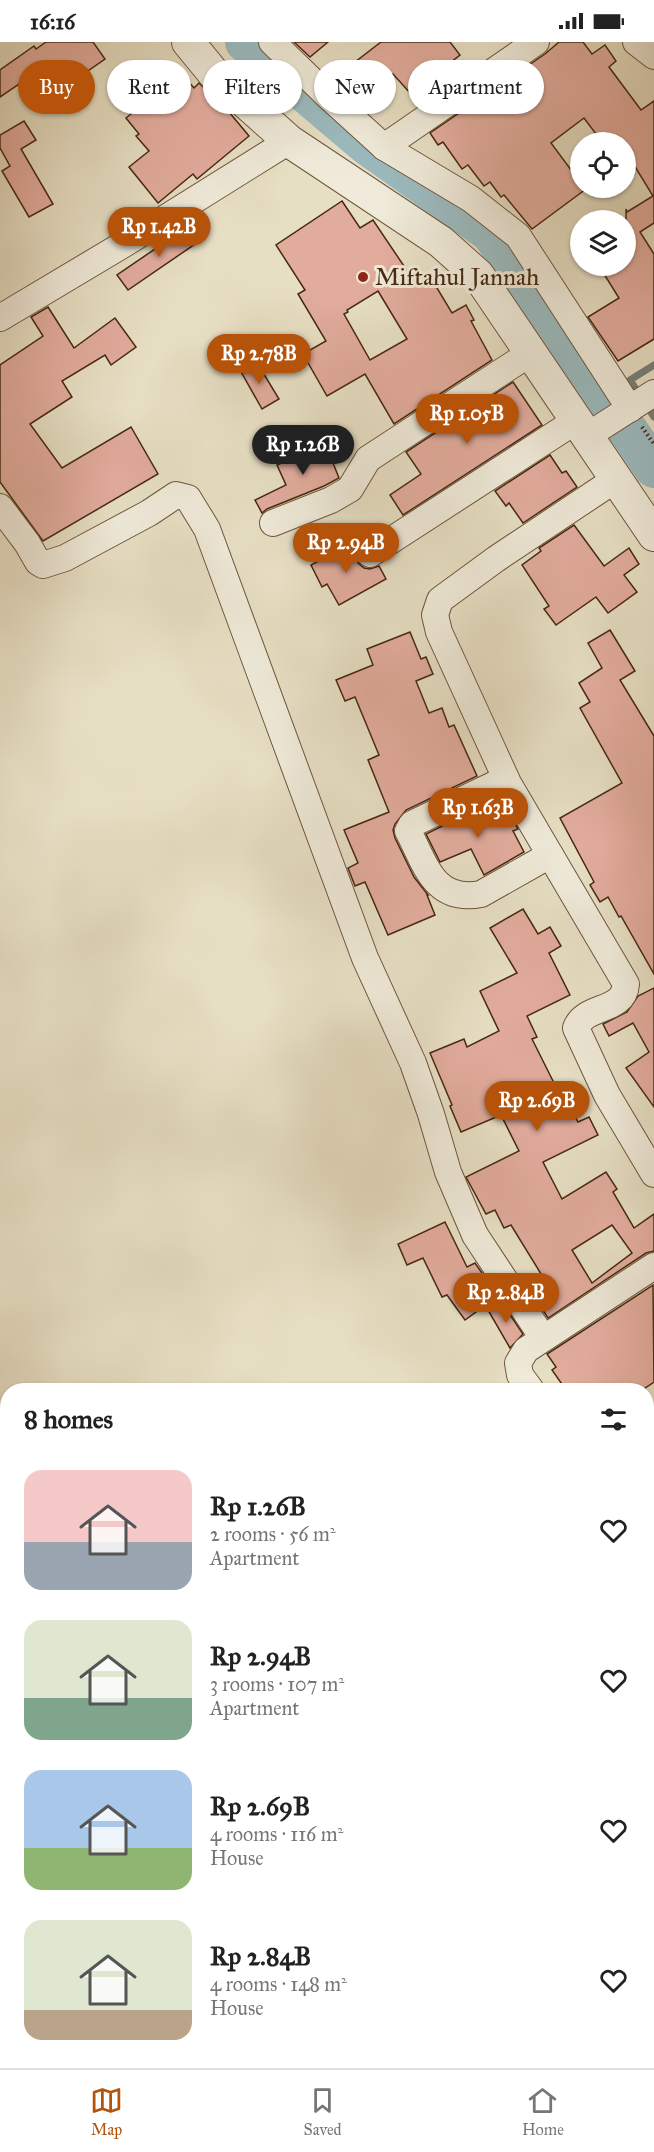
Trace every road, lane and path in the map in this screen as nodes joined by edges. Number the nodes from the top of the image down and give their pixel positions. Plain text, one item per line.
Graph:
1 (188, 42) edge
2 (272, 42) edge
3 (536, 42) edge
4 (636, 42) edge
5 (654, 56) edge
6 (289, 141) junction
7 (384, 147) junction
8 (0, 318) edge
9 (532, 352) junction
10 (639, 403) edge
11 (587, 428) junction
12 (616, 479) junction
13 (0, 507) edge
14 (273, 523) dead end
15 (654, 535) edge
16 (370, 554) dead end
17 (506, 779) junction
18 (550, 855) junction
19 (654, 1174) edge
20 (654, 1266) edge
21 (543, 1338) junction
22 (526, 1383) edge

1 - 6 street
2 - 7 street
3 - 7 street
4 - 5 street
6 - 8 street
6 - 9 street
7 - 10 street
9 - 11 street
9 - 14 street
10 - 11 street
11 - 12 street
11 - 16 street
12 - 15 street
12 - 17 street
13 - 21 street
17 - 18 street
17 - 18 street
18 - 19 street
20 - 21 street
21 - 22 street

